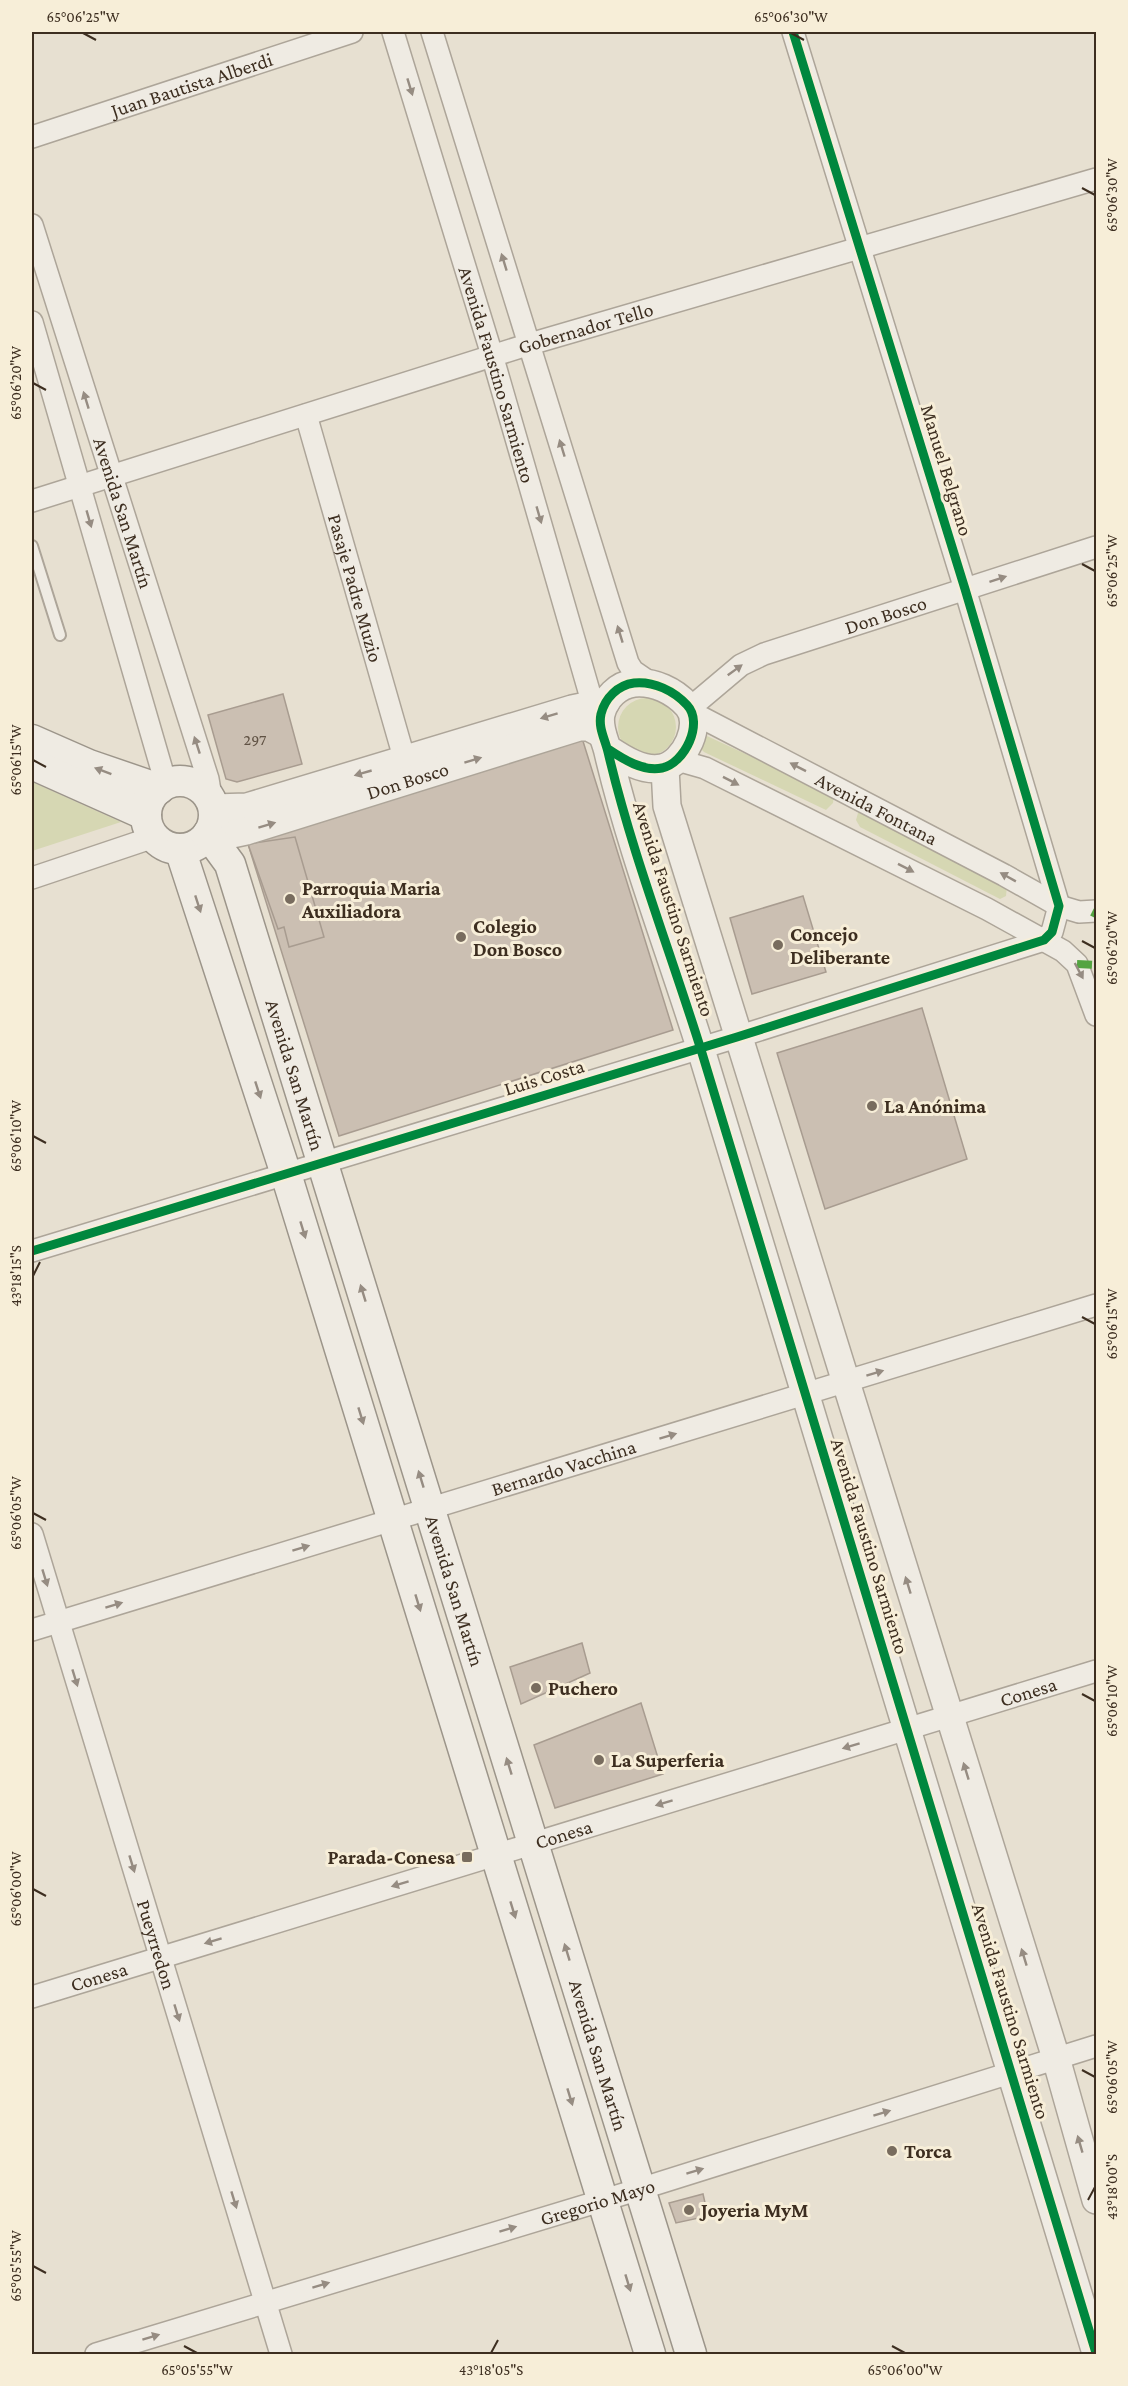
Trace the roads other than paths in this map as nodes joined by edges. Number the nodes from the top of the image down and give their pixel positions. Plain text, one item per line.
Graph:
1 (352, 32) edge
2 (393, 32) edge
3 (432, 32) edge
4 (793, 32) edge
5 (32, 137) edge
6 (1096, 179) edge
7 (32, 225) edge
8 (859, 247) junction
9 (32, 322) edge
10 (530, 344) junction
11 (492, 355) junction
12 (306, 415) junction
13 (110, 476) junction
14 (79, 485) junction
15 (32, 501) edge
16 (32, 546) edge
17 (1096, 547) edge
18 (965, 589) junction
19 (60, 635) dead end
20 (649, 682) junction
21 (692, 711) junction
22 (602, 721) junction
23 (32, 740) edge
24 (405, 761) junction
25 (32, 764) edge
26 (671, 764) junction
27 (161, 815) junction
28 (211, 818) junction
29 (32, 878) edge
30 (1094, 911) edge
31 (1058, 914) junction
32 (1044, 940) junction
33 (1096, 1015) edge
34 (737, 1037) junction
35 (701, 1048) junction
36 (323, 1163) junction
37 (286, 1174) junction
38 (32, 1251) edge
39 (1096, 1305) edge
40 (844, 1382) junction
41 (805, 1394) junction
42 (430, 1509) junction
43 (393, 1520) junction
44 (32, 1534) edge
45 (58, 1622) junction
46 (32, 1630) edge
47 (1096, 1671) edge
48 (949, 1716) junction
49 (907, 1729) junction
50 (533, 1843) junction
51 (496, 1855) junction
52 (160, 1957) junction
53 (32, 1997) edge
54 (1096, 2046) edge
55 (1056, 2058) junction
56 (1010, 2072) junction
57 (640, 2189) junction
58 (602, 2200) junction
59 (1096, 2200) edge
60 (265, 2302) junction
61 (1096, 2354) edge
62 (96, 2355) edge
63 (281, 2355) edge
64 (650, 2355) edge
65 (691, 2355) edge

1 - 5 street, Juan Bautista Alberdi
2 -> 11 street, Avenida Faustino Sarmiento
10 -> 3 street, Avenida Faustino Sarmiento
4 - 8 street, Manuel Belgrano
6 - 8 street, Gobernador Tello
13 -> 7 street, Avenida San Martín
8 - 10 street, Gobernador Tello
8 - 18 street, Manuel Belgrano
9 - 14 street, Avenida San Martín
10 - 11 street, Gobernador Tello
20 -> 10 street, Avenida Faustino Sarmiento
11 - 12 street, Gobernador Tello
11 -> 22 street, Avenida Faustino Sarmiento
12 - 13 street, Gobernador Tello
12 - 24 street, Pasaje Padre Muzio
13 - 14 street, Gobernador Tello
28 -> 13 street, Avenida San Martín
14 - 15 street, Gobernador Tello
14 -> 27 street, Avenida San Martín
16 - 19 lane
18 -> 17 street, Don Bosco
21 -> 18 street, Don Bosco
18 - 31 street, Manuel Belgrano
20 - 21 street, Avenida Faustino Sarmiento
20 - 22 street
21 - 26 street
31 -> 21 street, Avenida Fontana
22 -> 24 street, Don Bosco
22 - 26 street
28 -> 22 street, Don Bosco
22 - 35 street, Avenida Faustino Sarmiento
27 -> 23 main road
24 -> 28 street, Don Bosco
25 - 27 main road
26 -> 32 street, Avenida Fontana
26 - 34 street, Avenida Faustino Sarmiento
27 - 28 main road
27 - 28 main road, Avenida San Martín
27 - 29 street
27 -> 37 main road, Avenida San Martín
28 - 36 main road, Avenida San Martín
30 - 31 street, Avenida Fontana
31 - 32 street
32 -> 33 street
32 - 34 street, Luis Costa
34 - 35 street, Luis Costa
34 - 40 street, Avenida Faustino Sarmiento
35 - 36 street, Luis Costa
35 - 41 street, Avenida Faustino Sarmiento
36 - 37 street, Luis Costa
42 -> 36 main road, Avenida San Martín
37 - 38 street, Luis Costa
37 -> 43 main road, Avenida San Martín
40 -> 39 street, Bernardo Vacchina
40 - 41 street, Bernardo Vacchina
48 -> 40 street, Avenida Faustino Sarmiento
42 -> 41 street, Bernardo Vacchina
41 - 49 street, Avenida Faustino Sarmiento
42 - 43 street, Bernardo Vacchina
50 -> 42 main road, Avenida San Martín
45 -> 43 street, Bernardo Vacchina
43 -> 51 main road, Avenida San Martín
44 -> 45 street, Pueyrredon
45 - 46 street, Bernardo Vacchina
45 -> 52 street, Pueyrredon
47 - 48 street, Conesa
48 - 49 street, Conesa
55 -> 48 street, Avenida Faustino Sarmiento
49 -> 50 street, Conesa
49 - 56 street, Avenida Faustino Sarmiento
50 - 51 street, Conesa
57 -> 50 main road, Avenida San Martín
51 -> 52 street, Conesa
51 -> 58 main road, Avenida San Martín
52 - 53 street, Conesa
52 -> 60 street, Pueyrredon
54 - 55 street, Gregorio Mayo
55 - 56 street, Gregorio Mayo
59 -> 55 street, Avenida Faustino Sarmiento
57 -> 56 street, Gregorio Mayo
56 - 61 street, Avenida Faustino Sarmiento
57 - 58 street, Gregorio Mayo
57 - 65 main road, Avenida San Martín
60 -> 58 street, Gregorio Mayo
58 -> 64 main road, Avenida San Martín
62 -> 60 street, Gregorio Mayo
60 - 63 street, Pueyrredon

